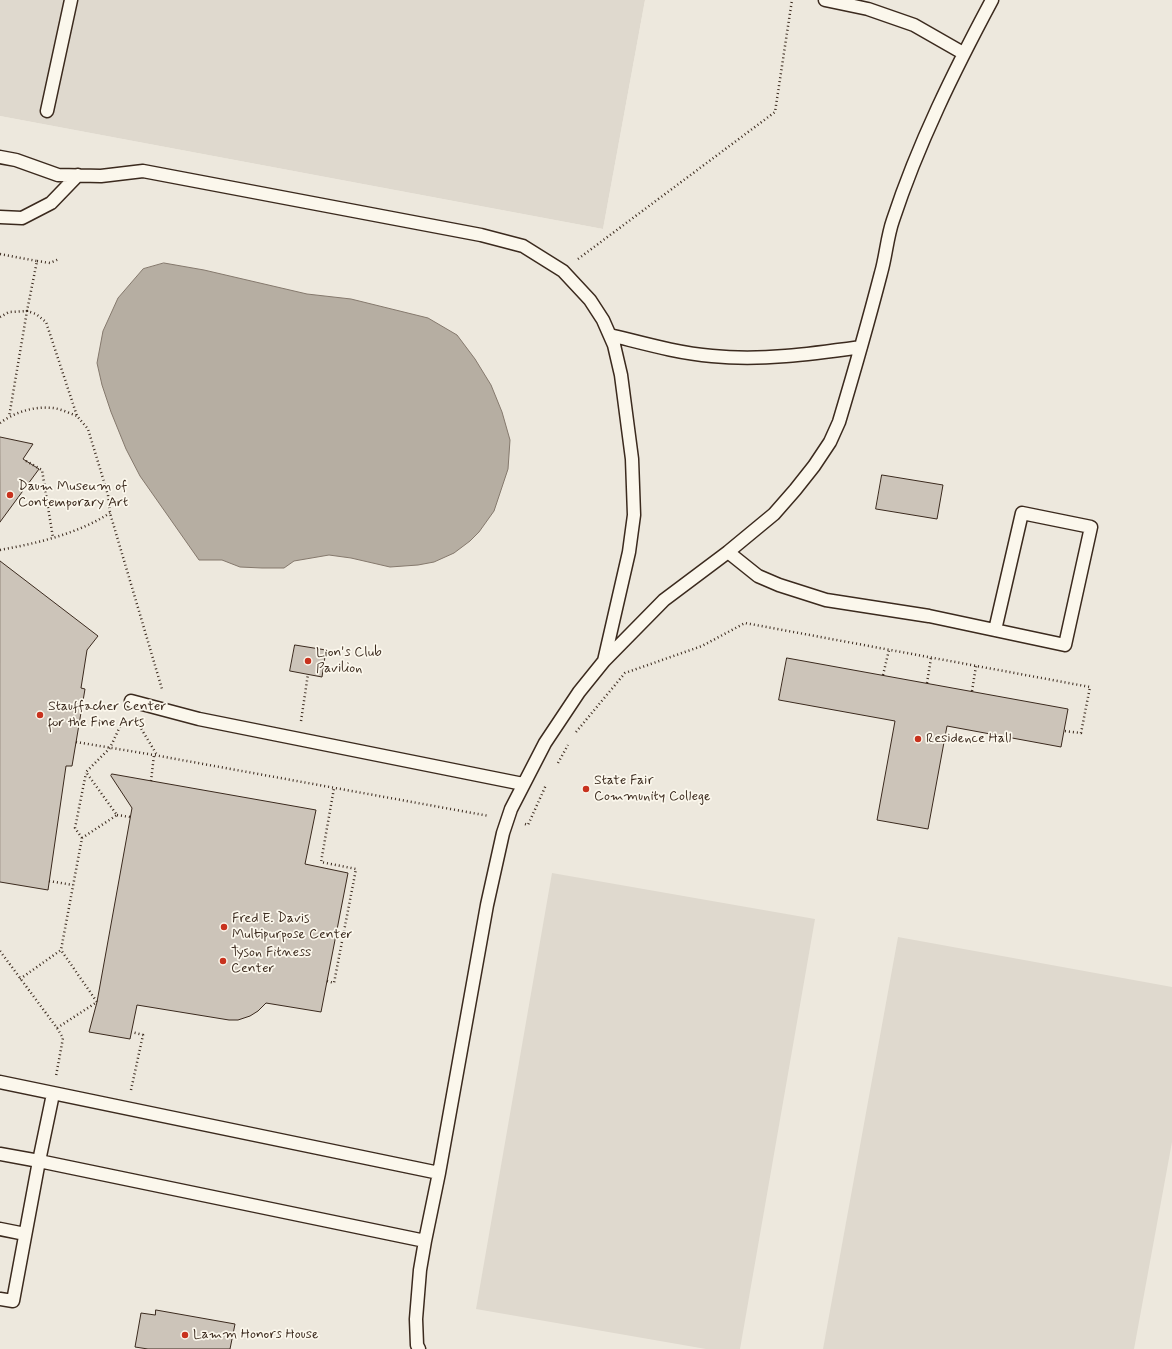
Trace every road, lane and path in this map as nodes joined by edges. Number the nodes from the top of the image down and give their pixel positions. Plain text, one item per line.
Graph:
1 (71, 0) edge
2 (792, 0) edge
3 (825, 0) edge
4 (992, 0) edge
5 (963, 53) junction
6 (47, 111) dead end
7 (0, 157) edge
8 (78, 175) junction
9 (0, 217) edge
10 (0, 254) edge
11 (59, 259) dead end
12 (37, 261) junction
13 (563, 271) junction
14 (27, 311) junction
15 (0, 317) edge
16 (610, 335) junction
17 (861, 347) junction
18 (77, 416) junction
19 (9, 417) junction
20 (0, 423) edge
21 (26, 461) dead end
22 (110, 513) junction
23 (53, 538) junction
24 (0, 550) edge
25 (728, 552) junction
26 (995, 630) junction
27 (889, 650) junction
28 (931, 658) junction
29 (604, 661) junction
30 (976, 666) junction
31 (308, 674) dead end
32 (883, 675) dead end
33 (927, 683) dead end
34 (972, 691) dead end
35 (131, 701) joint
36 (148, 706) junction
37 (168, 711) junction
38 (1064, 731) dead end
39 (573, 737) dead end
40 (298, 739) junction
41 (76, 742) dead end
42 (569, 743) dead end
43 (110, 748) junction
44 (156, 755) junction
45 (555, 768) dead end
46 (86, 772) junction
47 (151, 781) dead end
48 (548, 782) dead end
49 (523, 784) junction
50 (334, 788) junction
51 (117, 815) junction
52 (130, 817) dead end
53 (508, 820) junction
54 (82, 838) junction
55 (49, 881) dead end
56 (73, 885) junction
57 (61, 950) junction
58 (0, 951) edge
59 (20, 979) junction
60 (327, 981) dead end
61 (57, 1028) junction
62 (132, 1032) dead end
63 (0, 1082) edge
64 (53, 1094) junction
65 (127, 1108) junction
66 (0, 1154) edge
67 (39, 1162) junction
68 (439, 1173) junction
69 (0, 1229) edge
70 (25, 1234) junction
71 (425, 1241) junction
72 (0, 1299) edge
73 (419, 1349) edge

1 - 6 lane
2 - 13 path
3 - 5 lane
4 - 5 lane
5 - 17 lane
7 - 8 lane
8 - 9 lane
8 - 13 lane
10 - 12 path
11 - 12 path
12 - 14 path
13 - 16 lane
14 - 15 path
14 - 18 path
14 - 19 path
16 - 17 lane
16 - 29 lane
17 - 25 lane
18 - 19 path
18 - 22 path
19 - 20 path
21 - 23 path
22 - 23 path
22 - 37 path
23 - 24 path
25 - 26 lane
25 - 29 lane
26 - 26 lane
27 - 28 path
27 - 32 path
27 - 39 path
28 - 30 path
28 - 33 path
29 - 49 lane
30 - 34 path
30 - 38 path
31 - 40 path
35 - 36 lane
35 - 43 path
36 - 37 lane
36 - 44 path
37 - 40 lane
40 - 49 lane
41 - 43 path
42 - 45 path
43 - 44 path
43 - 46 path
44 - 47 path
44 - 50 path
46 - 51 path
46 - 54 path
48 - 53 path
49 - 53 lane
50 - 53 path
50 - 60 path
51 - 52 path
51 - 54 path
53 - 68 lane
54 - 56 path
55 - 56 path
56 - 57 path
57 - 59 path
57 - 61 path
58 - 59 path
59 - 61 path
61 - 64 path
62 - 65 path
63 - 64 lane
64 - 65 lane
64 - 67 lane
65 - 68 lane
66 - 67 lane
67 - 70 lane
67 - 71 lane
68 - 71 lane
69 - 70 lane
70 - 72 lane
71 - 73 lane

